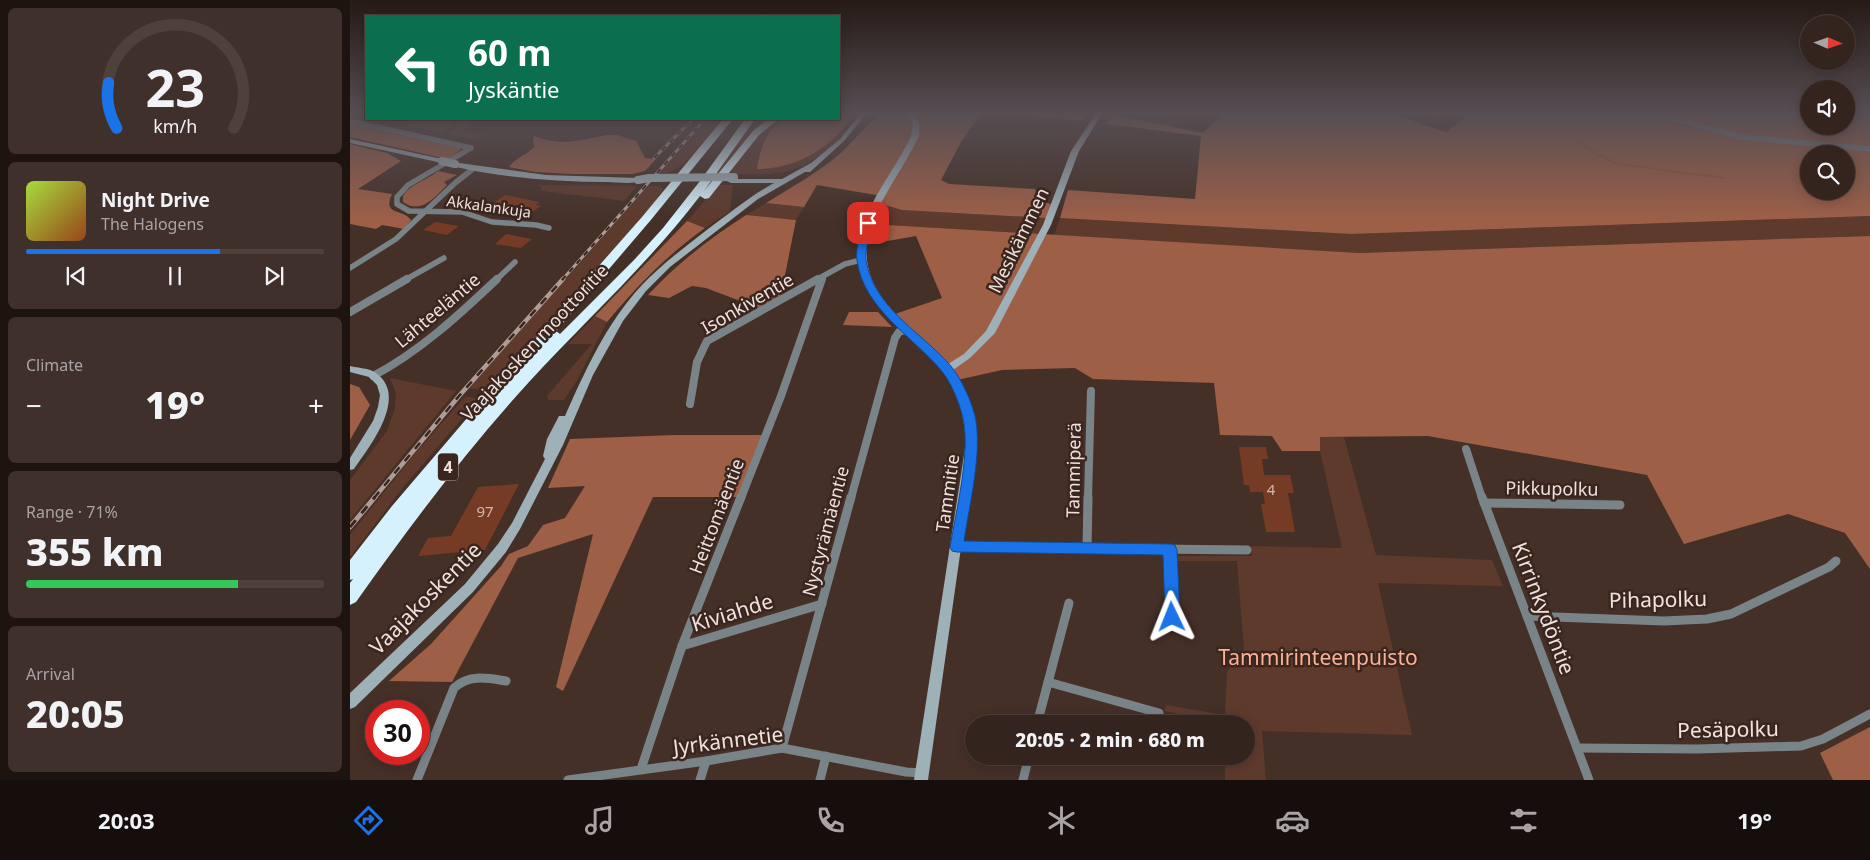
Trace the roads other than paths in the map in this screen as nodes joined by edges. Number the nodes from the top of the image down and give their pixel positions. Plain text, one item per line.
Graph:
1 (387, 148) edge
2 (470, 148) edge
3 (704, 148) edge
4 (720, 148) edge
5 (730, 148) edge
6 (744, 148) edge
7 (832, 148) edge
8 (908, 148) edge
9 (1077, 148) edge
10 (477, 169) junction
11 (678, 179) junction
12 (786, 180) junction
13 (426, 211) junction
14 (646, 219) joint
15 (549, 228) dead end
16 (654, 245) junction
17 (444, 258) dead end
18 (861, 260) junction
19 (515, 262) dead end
20 (350, 268) edge
21 (823, 276) junction
22 (350, 312) edge
23 (907, 329) junction
24 (528, 360) junction
25 (350, 369) edge
26 (947, 369) junction
27 (373, 376) junction
28 (1091, 391) dead end
29 (690, 404) dead end
30 (1466, 449) dead end
31 (350, 466) edge
32 (1484, 504) junction
33 (1620, 505) dead end
34 (957, 547) junction
35 (1087, 549) junction
36 (1170, 550) junction
37 (1247, 550) dead end
38 (1836, 560) dead end
39 (350, 573) edge
40 (350, 596) edge
41 (1069, 603) dead end
42 (822, 604) junction
43 (1527, 616) junction
44 (1172, 617) dead end
45 (682, 646) junction
46 (506, 681) dead end
47 (1048, 682) junction
48 (350, 702) edge
49 (1159, 713) dead end
50 (1870, 714) edge
51 (1040, 715) edge
52 (782, 748) junction
53 (1578, 748) junction
54 (826, 756) junction
55 (706, 761) junction
56 (1027, 765) edge
57 (641, 769) junction
58 (922, 776) edge
59 (417, 780) edge
60 (568, 780) edge
61 (700, 780) edge
62 (820, 780) edge
63 (1023, 780) edge
64 (1589, 780) edge

1 - 10 street, bridge
2 - 13 street, Akkalankuja
3 - 11 highway
4 - 24 highway, Vaajakosken moottoritie / 4
5 - 16 highway, Vaajakosken moottoritie / 4
6 - 16 highway
7 - 12 street, Vaajakoskentie
8 - 18 street, Tammitie
9 - 26 street, Mesikämmen
10 - 11 street, bridge
10 - 13 street
11 - 12 street, bridge
11 - 14 highway
12 - 48 street, Vaajakoskentie
13 - 15 street, Akkalankuja
13 - 20 street
14 - 24 highway
16 - 40 highway, Vaajakosken moottoritie / 4
17 - 22 street
18 - 21 street, Isonkiventie
18 - 23 street, Tammitie
19 - 27 street, Lähteeläntie
21 - 29 street, Isonkiventie
21 - 45 street, Heittomäentie
23 - 26 street, Tammitie
23 - 42 street, Nystyrämäentie
24 - 39 highway, Vaajakosken moottoritie / 4
25 - 27 street
26 - 34 street, Tammitie
27 - 31 street
28 - 35 street, Tammiperä
30 - 32 street, Kirrinkydöntie
32 - 33 street, Pikkupolku
32 - 43 street, Kirrinkydöntie
34 - 35 street
34 - 58 street, Tammitie
35 - 36 street
36 - 37 street
36 - 44 street
38 - 43 street, Pihapolku
41 - 47 street
42 - 45 street, Kiviahde
42 - 52 street, Nystyrämäentie
43 - 53 street, Kirrinkydöntie
45 - 57 street, Heittomäentie
46 - 59 street
47 - 49 street
47 - 51 street
50 - 53 street, Pesäpolku
52 - 54 street, Jyrkännetie
52 - 55 street, Jyrkännetie
53 - 64 street, Kirrinkydöntie
54 - 58 street, Jyrkännetie
54 - 62 street
55 - 57 street, Jyrkännetie
55 - 61 street
56 - 63 street
57 - 60 street, Jyrkännetie

